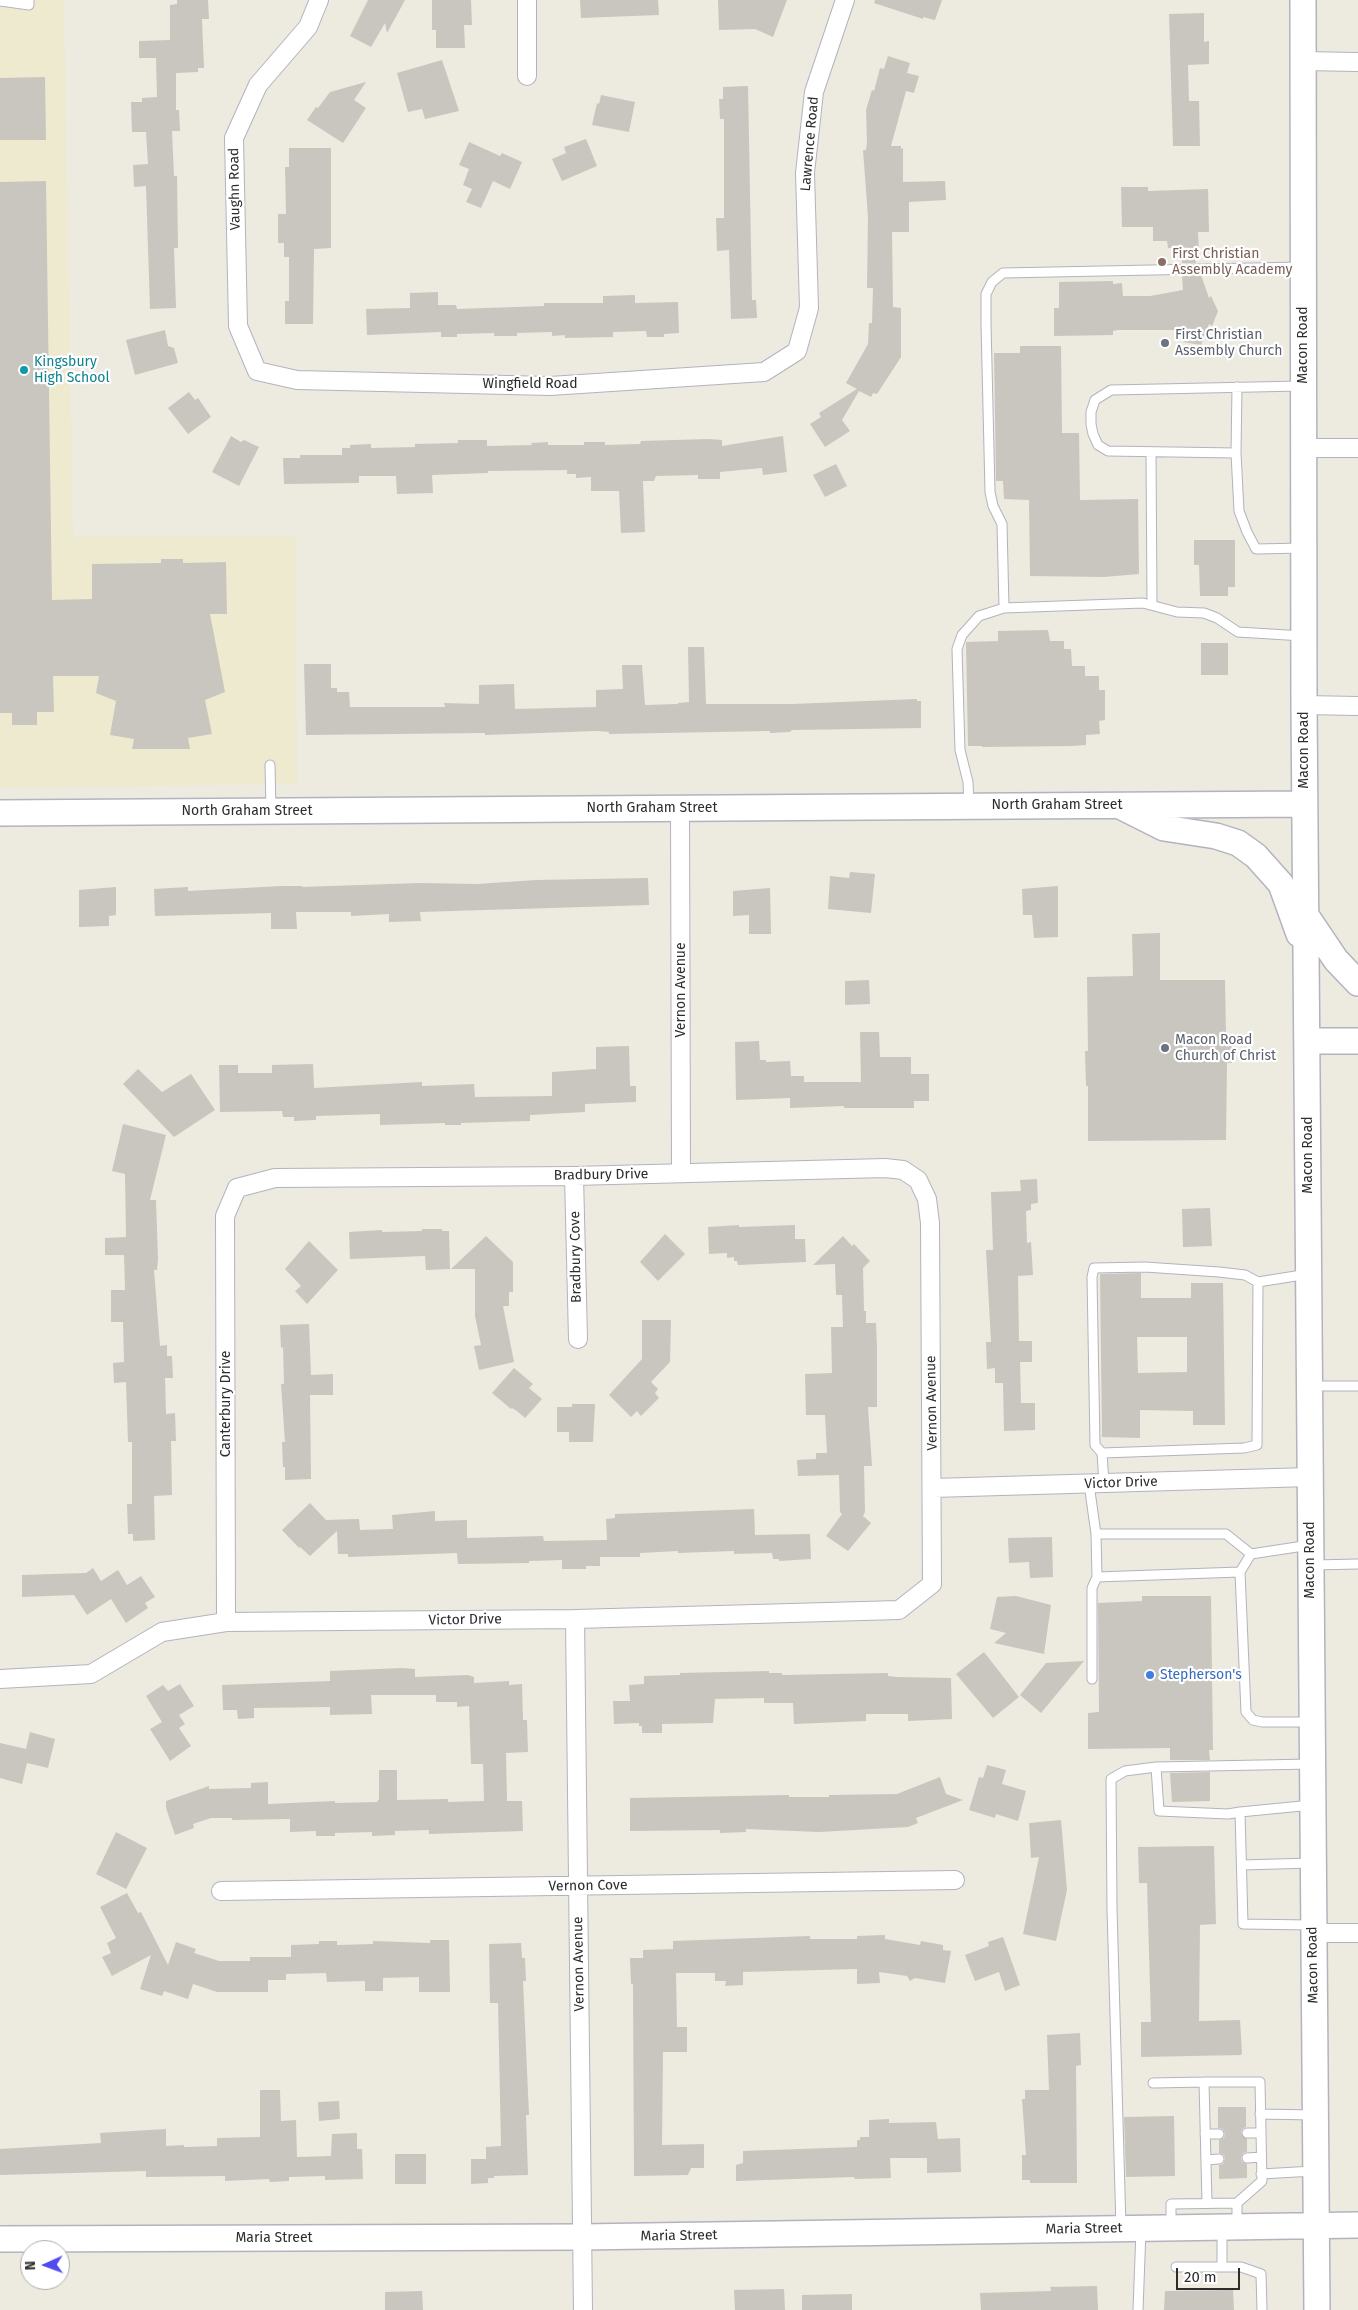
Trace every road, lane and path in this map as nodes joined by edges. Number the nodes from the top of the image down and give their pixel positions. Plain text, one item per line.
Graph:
1 (0, 0) edge
2 (29, 0) edge
3 (319, 0) edge
4 (528, 0) edge
5 (845, 0) edge
6 (1303, 0) edge
7 (1303, 61) junction
8 (1358, 62) edge
9 (527, 76) dead end
10 (1303, 267) junction
11 (797, 351) joint
12 (257, 371) joint
13 (1303, 386) junction
14 (1237, 387) junction
15 (1303, 448) junction
16 (1358, 448) edge
17 (1151, 452) junction
18 (1236, 453) junction
19 (1303, 548) junction
20 (1152, 604) junction
21 (1004, 608) junction
22 (1304, 636) junction
23 (1304, 705) junction
24 (1358, 706) edge
25 (270, 765) dead end
26 (1304, 804) junction
27 (1118, 805) junction
28 (969, 806) junction
29 (680, 807) junction
30 (270, 811) junction
31 (0, 813) edge
32 (1305, 914) junction
33 (1306, 952) junction
34 (1358, 983) edge
35 (1307, 1041) junction
36 (1358, 1041) edge
37 (681, 1172) junction
38 (574, 1176) junction
39 (236, 1188) joint
40 (930, 1223) joint
41 (1308, 1274) junction
42 (1258, 1282) junction
43 (578, 1339) dead end
44 (1309, 1386) junction
45 (1358, 1386) edge
46 (1102, 1453) junction
47 (1310, 1477) junction
48 (1097, 1483) junction
49 (933, 1488) junction
50 (1096, 1534) junction
51 (1251, 1554) junction
52 (1310, 1555) junction
53 (1358, 1564) edge
54 (1240, 1572) junction
55 (1097, 1577) junction
56 (932, 1584) joint
57 (575, 1619) junction
58 (226, 1622) junction
59 (0, 1679) edge
60 (1092, 1680) dead end
61 (1312, 1722) junction
62 (1312, 1764) junction
63 (1156, 1767) junction
64 (1312, 1805) junction
65 (1240, 1812) junction
66 (1312, 1863) junction
67 (1242, 1865) junction
68 (955, 1880) dead end
69 (578, 1886) junction
70 (221, 1891) dead end
71 (1313, 1929) junction
72 (1358, 1933) edge
73 (1204, 2082) junction
74 (1153, 2083) dead end
75 (1260, 2114) junction
76 (1315, 2115) junction
77 (1261, 2132) junction
78 (1246, 2133) dead end
79 (1205, 2134) junction
80 (1219, 2134) dead end
81 (1261, 2157) junction
82 (1247, 2158) dead end
83 (1219, 2159) dead end
84 (1206, 2160) junction
85 (1315, 2171) junction
86 (1262, 2174) junction
87 (1207, 2203) junction
88 (1232, 2219) junction
89 (1358, 2225) edge
90 (1316, 2226) junction
91 (1131, 2228) junction
92 (1172, 2228) junction
93 (582, 2237) junction
94 (0, 2240) edge
95 (1176, 2267) dead end
96 (1222, 2267) junction
97 (582, 2310) edge
98 (1138, 2310) edge
99 (1262, 2310) edge
100 (1317, 2310) edge

1 - 2 lane
3 - 12 street, Vaughn Road
4 - 9 street
5 - 11 street, Lawrence Road
6 - 7 main road, Macon Road
7 - 8 street
7 - 10 main road, Macon Road
10 - 13 main road, Macon Road
10 - 21 lane
11 - 12 street, Wingfield Road
13 - 14 lane
13 - 15 main road, Macon Road
14 - 17 lane
14 - 18 lane
15 - 16 street
15 - 19 main road, Macon Road
17 - 18 lane
17 - 20 lane
18 - 19 lane
19 - 22 main road, Macon Road
20 - 21 lane
20 - 22 lane
21 - 28 lane
22 - 23 main road, Macon Road
23 - 24 street
23 - 26 main road, Macon Road
25 - 30 lane
26 - 27 main road, North Graham Street
26 - 32 main road, Macon Road
27 - 28 main road, North Graham Street
27 - 33 main road
28 - 29 main road, North Graham Street
29 - 30 main road, North Graham Street
29 - 37 street, Vernon Avenue
30 - 31 main road, North Graham Street
32 - 33 main road, Macon Road
32 - 34 main road
33 - 35 main road, Macon Road
35 - 36 main road
35 - 41 main road, Macon Road
37 - 38 street, Bradbury Drive
37 - 40 street, Bradbury Drive
38 - 39 street, Bradbury Drive
38 - 43 street, Bradbury Cove
39 - 58 street, Canterbury Drive
40 - 49 street, Vernon Avenue
41 - 42 lane
41 - 44 main road, Macon Road
42 - 46 lane
42 - 46 lane
44 - 45 lane
44 - 47 main road, Macon Road
46 - 48 lane
47 - 48 street, Victor Drive
47 - 52 main road, Macon Road
48 - 49 street, Victor Drive
48 - 50 lane
49 - 56 street, Vernon Avenue
50 - 51 lane
50 - 55 lane
51 - 52 lane
51 - 54 lane
52 - 53 lane
52 - 61 main road, Macon Road
54 - 55 lane
54 - 61 lane
55 - 60 lane
56 - 57 street, Victor Drive
57 - 58 street, Victor Drive
57 - 69 street, Vernon Avenue
58 - 59 street, Victor Drive
61 - 62 main road, Macon Road
62 - 63 lane
62 - 64 main road, Macon Road
63 - 65 lane
63 - 91 lane
64 - 65 lane
64 - 66 main road, Macon Road
65 - 67 lane
66 - 67 lane
66 - 71 main road, Macon Road
67 - 71 lane
68 - 69 street, Vernon Cove
69 - 70 street, Vernon Cove
69 - 93 street, Vernon Avenue
71 - 72 street
71 - 76 main road, Macon Road
73 - 74 lane
73 - 75 lane
73 - 79 lane
75 - 76 lane
75 - 77 lane
76 - 85 main road, Macon Road
77 - 78 lane
77 - 81 lane
79 - 80 lane
79 - 84 lane
81 - 82 lane
81 - 86 lane
83 - 84 lane
84 - 87 lane
85 - 86 lane
85 - 90 main road, Macon Road
86 - 88 lane
87 - 88 lane
87 - 92 lane
88 - 90 main road, Maria Street
88 - 92 main road, Maria Street
88 - 96 lane
89 - 90 main road, Maria Street
90 - 100 main road, Macon Road
91 - 92 main road, Maria Street
91 - 93 main road, Maria Street
91 - 98 lane
93 - 94 main road, Maria Street
93 - 97 street, Vernon Avenue
95 - 96 lane
96 - 99 lane

